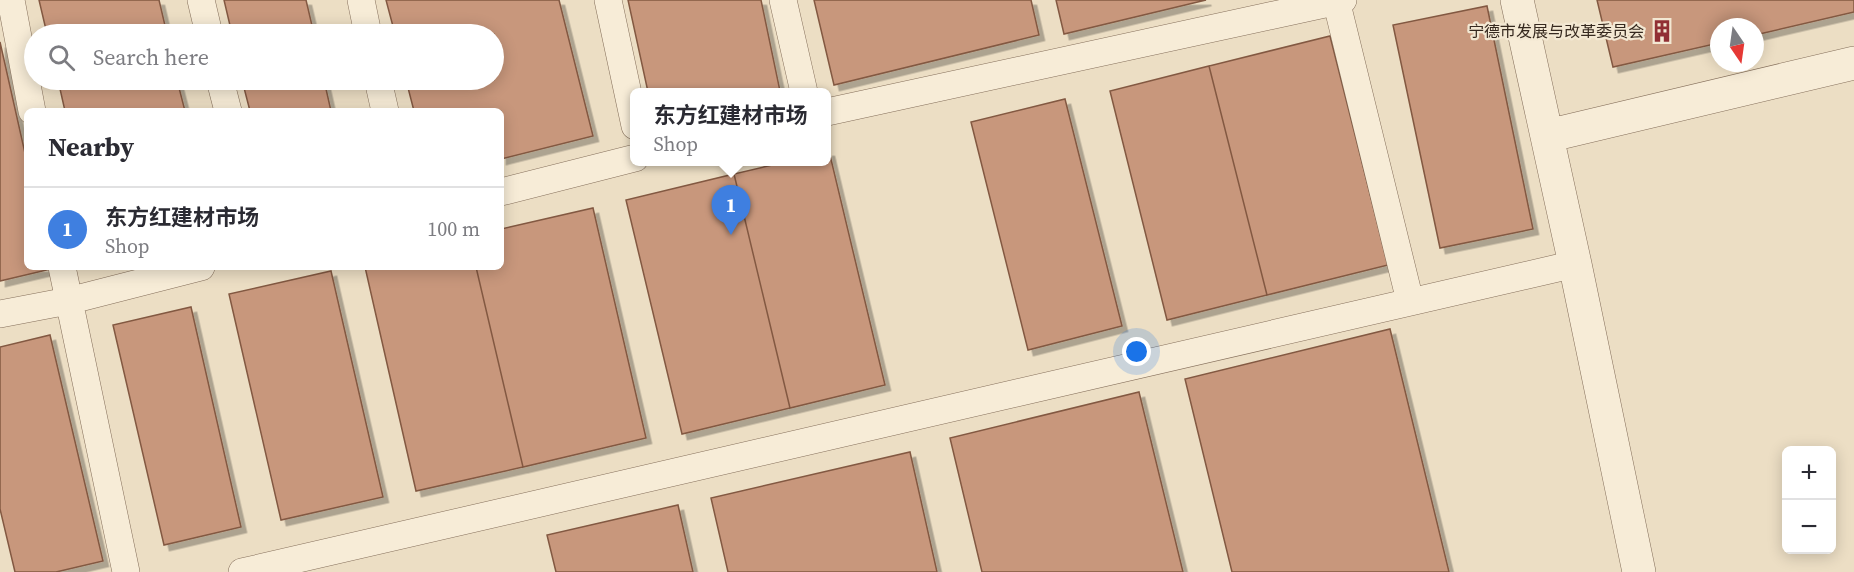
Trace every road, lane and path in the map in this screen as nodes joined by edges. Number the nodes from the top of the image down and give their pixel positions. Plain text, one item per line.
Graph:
1 (11, 0) edge
2 (201, 0) edge
3 (361, 0) edge
4 (608, 0) edge
5 (783, 0) edge
6 (1338, 0) edge
7 (1517, 0) edge
8 (207, 24) edge
9 (367, 24) edge
10 (1854, 63) edge
11 (24, 69) edge
12 (803, 88) edge
13 (28, 90) edge
14 (223, 90) edge
15 (380, 90) edge
16 (630, 103) edge
17 (31, 108) edge
18 (227, 108) edge
19 (384, 108) edge
20 (831, 111) edge
21 (1547, 136) junction
22 (630, 159) edge
23 (504, 191) edge
24 (1575, 264) junction
25 (63, 270) edge
26 (190, 270) edge
27 (68, 302) junction
28 (1410, 302) junction
29 (0, 314) edge
30 (126, 572) edge
31 (242, 572) edge
32 (1639, 572) edge

1 - 11 street
2 - 8 street
3 - 9 street
4 - 16 street
5 - 12 street
6 - 20 street
6 - 28 street
7 - 21 street
10 - 21 street
13 - 17 street
14 - 18 street
15 - 19 street
21 - 24 street
22 - 23 street
24 - 28 street
24 - 32 street
25 - 27 street
26 - 27 street
27 - 29 street
27 - 30 street
28 - 31 street

